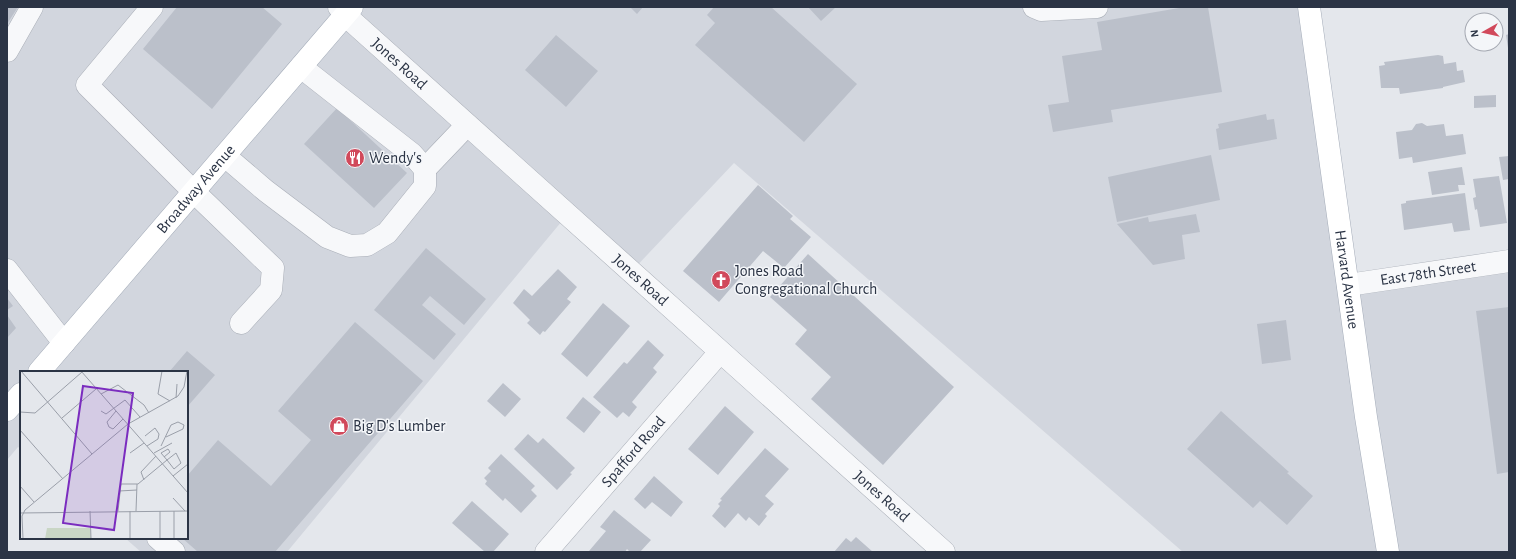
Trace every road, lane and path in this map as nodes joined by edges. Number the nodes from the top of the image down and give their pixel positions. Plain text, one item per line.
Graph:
1 (32, 7) edge
2 (152, 7) edge
3 (1034, 7) edge
4 (1085, 7) edge
5 (1309, 7) edge
6 (345, 10) edge
7 (7, 51) edge
8 (301, 67) junction
9 (467, 125) junction
10 (225, 156) junction
11 (425, 169) junction
12 (194, 192) junction
13 (1509, 261) edge
14 (7, 270) edge
15 (1348, 285) junction
16 (241, 323) dead end
17 (64, 343) junction
18 (720, 352) junction
19 (41, 371) edge
20 (159, 539) edge
21 (174, 552) edge
22 (546, 552) edge
23 (944, 552) edge
24 (1388, 552) edge

1 - 7 street
2 - 12 street
3 - 4 street
5 - 15 main road, Harvard Avenue
6 - 8 main road, Broadway Avenue
6 - 9 street, Jones Road
8 - 10 main road, Broadway Avenue
8 - 11 street
9 - 11 street
9 - 18 street, Jones Road
10 - 11 street
10 - 12 main road, Broadway Avenue
12 - 16 street
12 - 17 main road, Broadway Avenue
13 - 15 street, East 78th Street
14 - 17 street
15 - 24 main road, Harvard Avenue
17 - 19 main road, Broadway Avenue
18 - 22 street, Spafford Road
18 - 23 street, Jones Road
20 - 21 street

